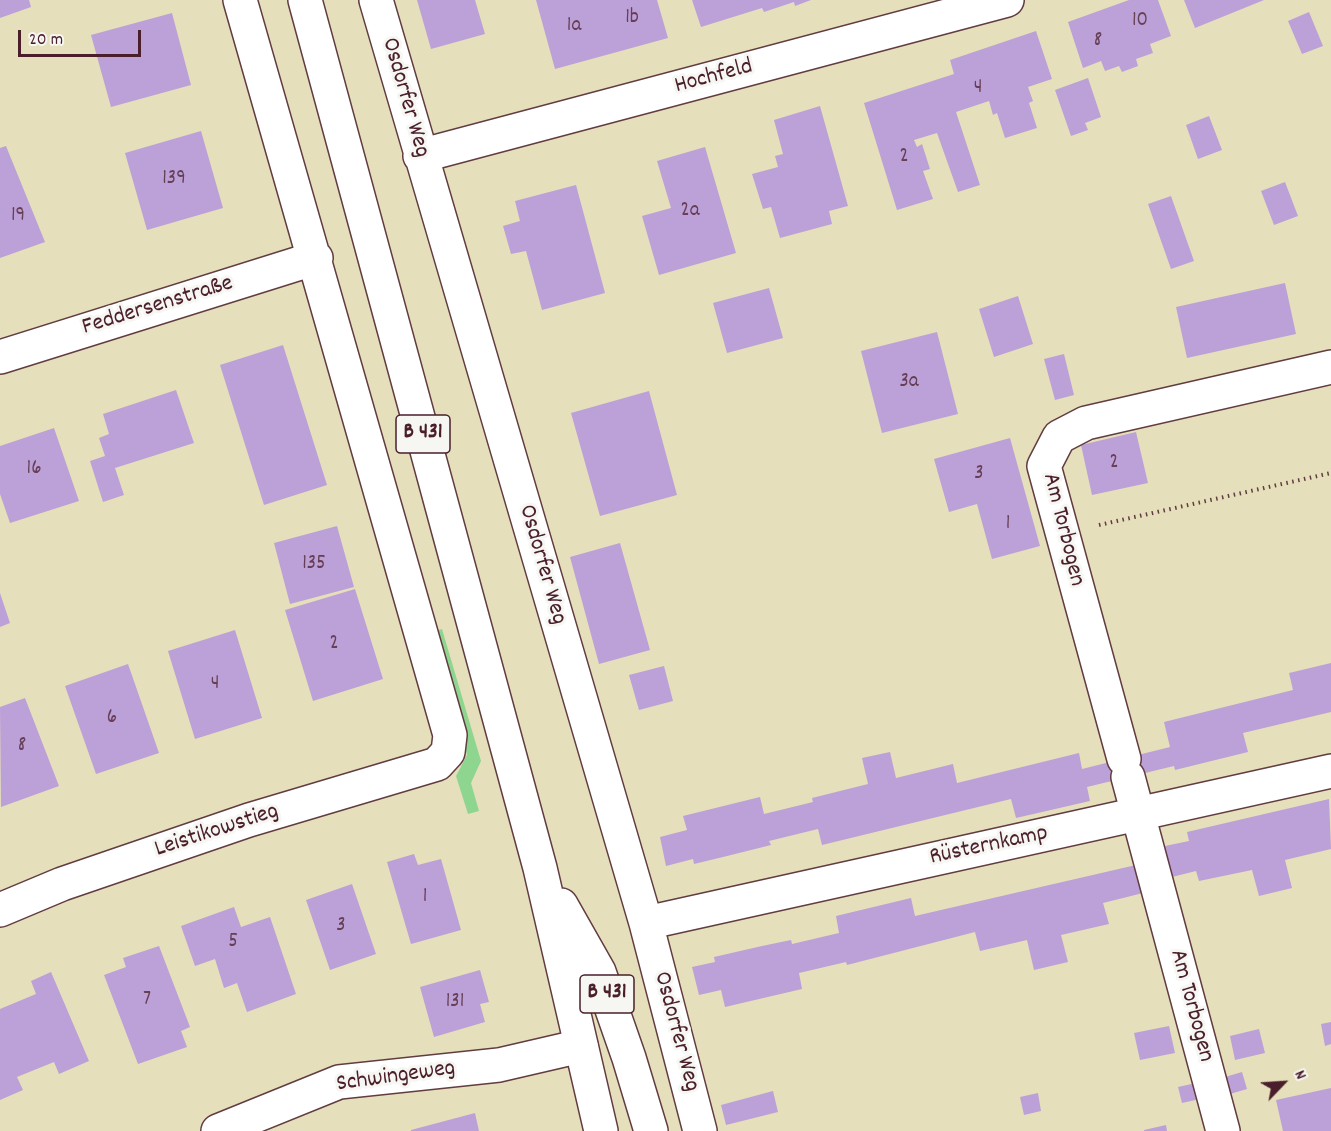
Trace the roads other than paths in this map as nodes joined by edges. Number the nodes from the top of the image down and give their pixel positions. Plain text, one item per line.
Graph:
1 (240, 0) edge
2 (305, 0) edge
3 (376, 0) edge
4 (1006, 0) edge
5 (420, 156) junction
6 (316, 258) junction
7 (0, 357) edge
8 (1331, 367) edge
9 (1331, 771) edge
10 (1139, 814) junction
11 (540, 868) junction
12 (0, 910) edge
13 (646, 923) junction
14 (581, 1046) junction
15 (218, 1131) edge
16 (601, 1131) edge
17 (651, 1131) edge
18 (700, 1131) edge
19 (1223, 1131) edge

1 - 6 street
2 - 11 street, Osdorfer Weg / B 431
3 - 5 street, Osdorfer Weg
4 - 5 street, Hochfeld
5 - 13 street, Osdorfer Weg
6 - 7 street, Feddersenstraße
6 - 12 street, Leistikowstieg
8 - 10 street, Am Torbogen
9 - 10 street, Rüsternkamp
10 - 13 street, Rüsternkamp
10 - 19 street, Am Torbogen
11 - 14 street, Osdorfer Weg / B 431
11 - 17 street, Osdorfer Weg / B 431
13 - 18 street, Osdorfer Weg
14 - 15 street, Schwingeweg
14 - 16 street, Osdorfer Weg / B 431

